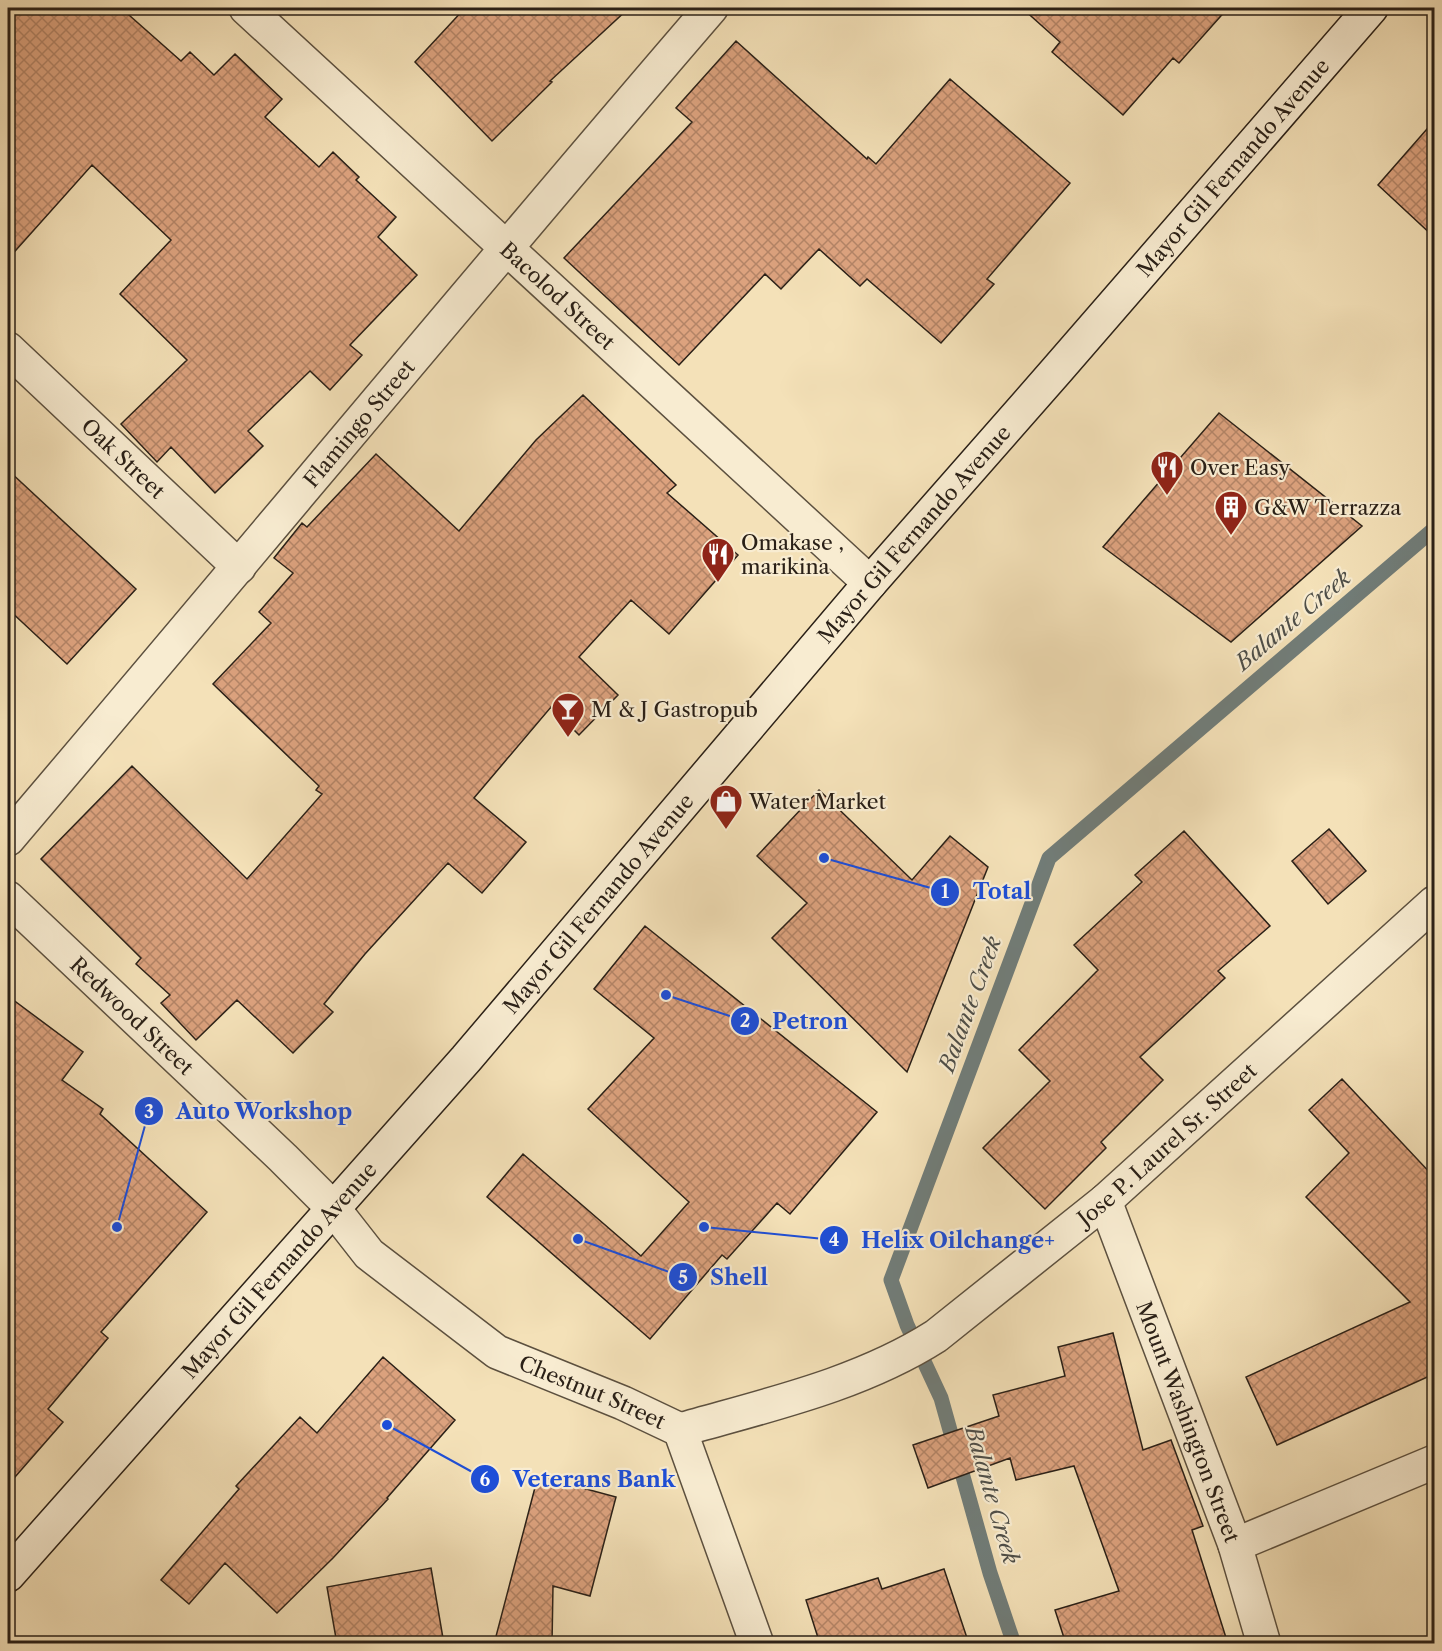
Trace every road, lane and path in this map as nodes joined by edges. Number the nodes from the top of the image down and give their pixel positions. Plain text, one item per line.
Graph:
1 (246, 8) edge
2 (711, 8) edge
3 (1371, 8) edge
4 (505, 248) junction
5 (8, 349) edge
6 (239, 567) junction
7 (870, 583) junction
8 (8, 839) edge
9 (8, 898) edge
10 (1434, 903) edge
11 (1105, 1201) junction
12 (333, 1208) junction
13 (680, 1430) junction
14 (1434, 1462) edge
15 (1235, 1545) junction
16 (8, 1575) edge
17 (757, 1644) edge
18 (1264, 1644) edge

1 - 4 street, Bacolod Street
2 - 4 street, Flamingo Street
3 - 7 street, Mayor Gil Fernando Avenue
4 - 6 street, Flamingo Street
4 - 7 street, Bacolod Street
5 - 6 street, Oak Street
6 - 8 street, Flamingo Street
7 - 12 street, Mayor Gil Fernando Avenue
9 - 12 street, Redwood Street
10 - 11 street, Jose P. Laurel Sr. Street
11 - 13 street, Jose P. Laurel Sr. Street
11 - 15 street, Mount Washington Street
12 - 13 street, Chestnut Street
12 - 16 street, Mayor Gil Fernando Avenue
13 - 17 street, Chestnut Street
14 - 15 street
15 - 18 street, Mount Washington Street

